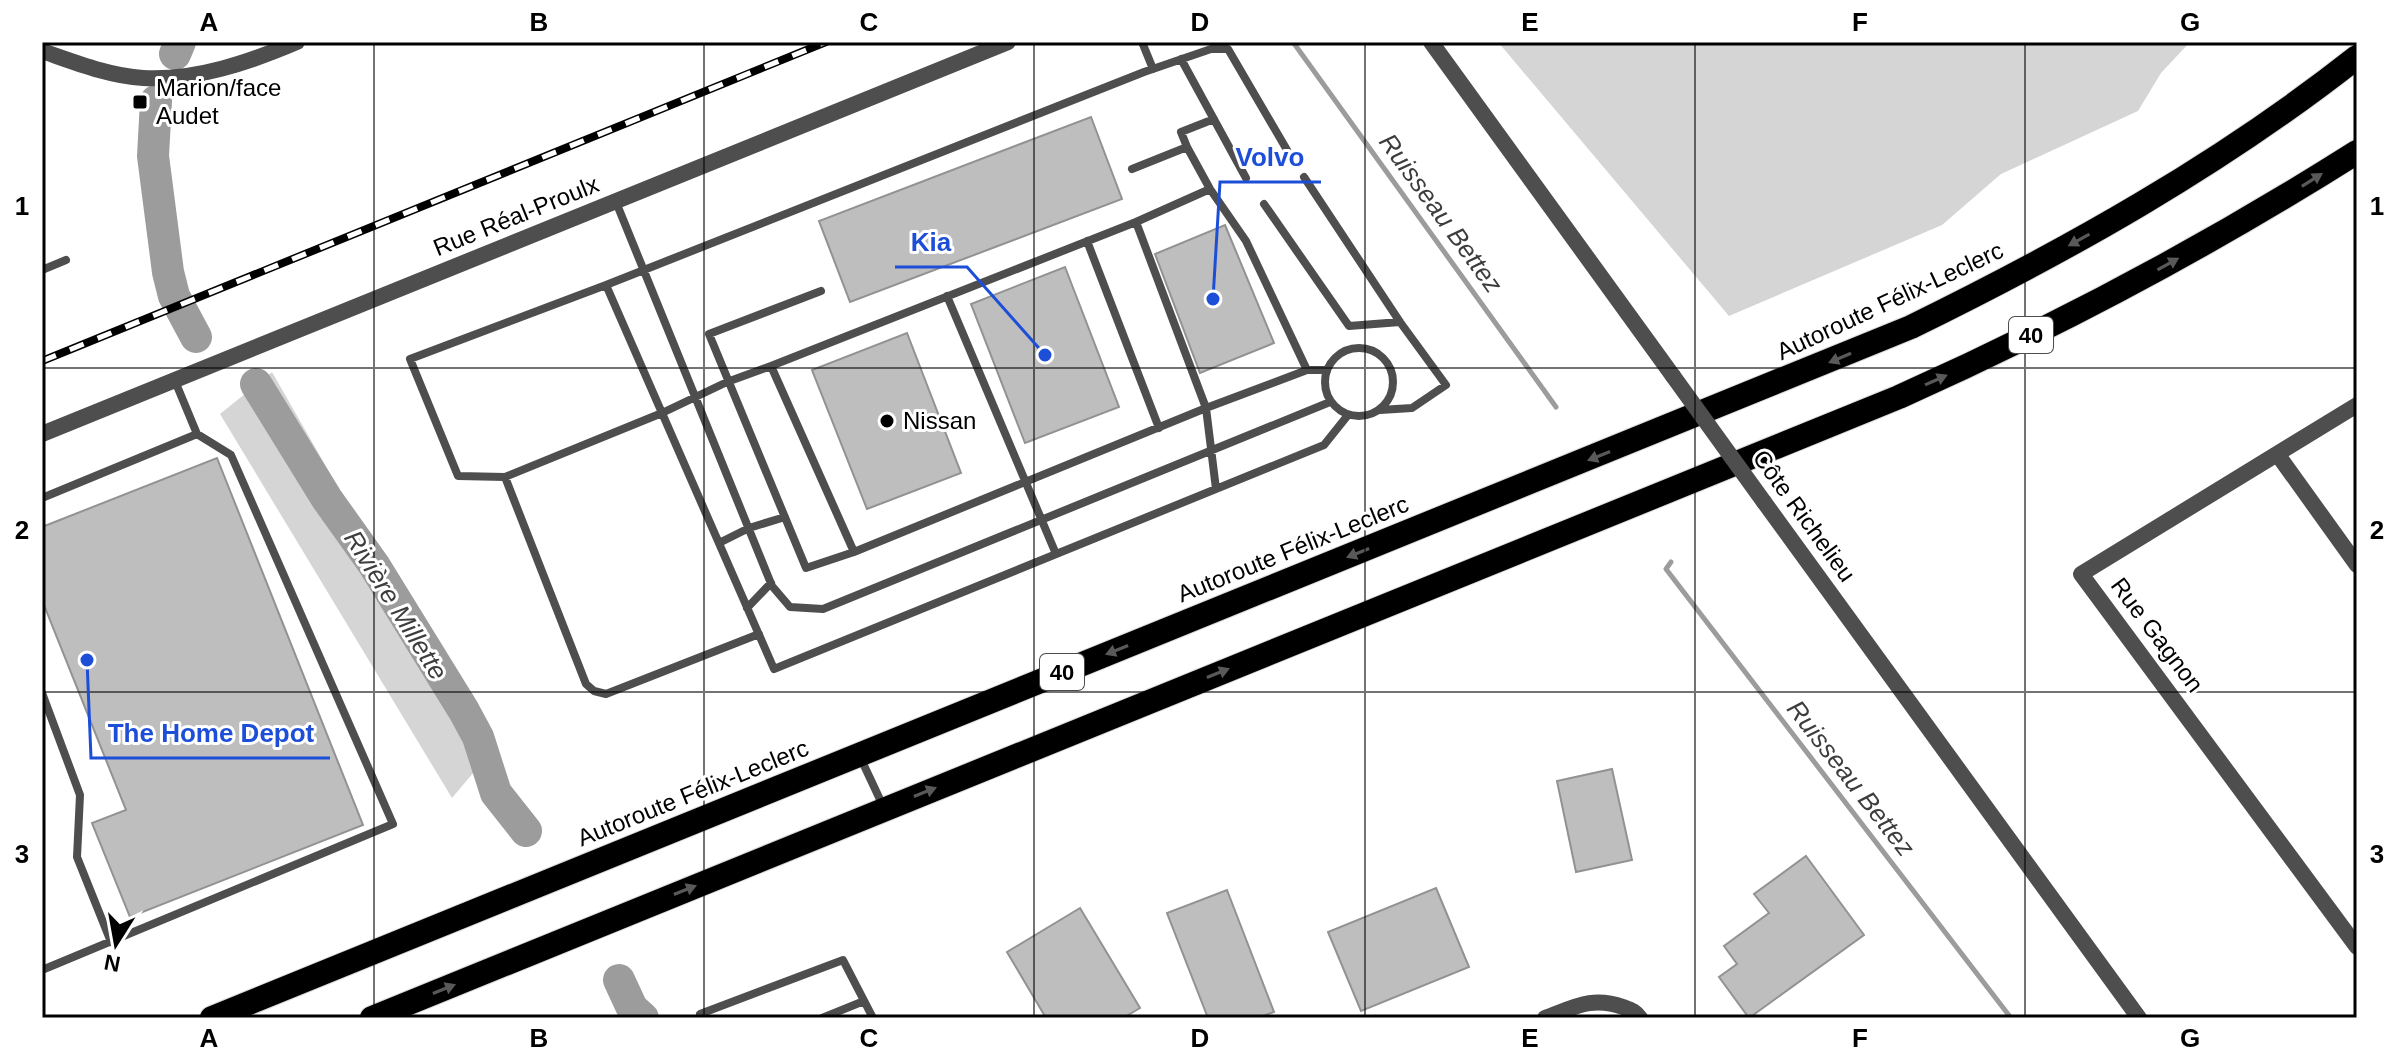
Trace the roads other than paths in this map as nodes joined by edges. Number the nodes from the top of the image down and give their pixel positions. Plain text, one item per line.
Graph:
1 (297, 42) edge
2 (1008, 42) edge
3 (1142, 42) edge
4 (1431, 42) edge
5 (2353, 42) edge
6 (42, 51) edge
7 (2357, 57) edge
8 (1181, 59) junction
9 (1153, 69) junction
10 (1214, 119) junction
11 (2256, 130) junction
12 (1187, 147) junction
13 (1287, 150) dead end
14 (2357, 152) edge
15 (1132, 169) dead end
16 (1304, 177) dead end
17 (1246, 178) dead end
18 (1210, 189) junction
19 (615, 201) junction
20 (1264, 204) dead end
21 (1136, 222) junction
22 (1087, 241) junction
23 (66, 260) dead end
24 (644, 269) junction
25 (42, 270) edge
26 (606, 285) junction
27 (821, 291) dead end
28 (947, 296) junction
29 (1400, 322) junction
30 (771, 366) junction
31 (1307, 370) junction
32 (1326, 370) junction
33 (175, 380) junction
34 (727, 382) junction
35 (695, 397) junction
36 (1330, 402) junction
37 (2357, 405) edge
38 (1206, 408) junction
39 (1380, 410) junction
40 (662, 413) junction
41 (1348, 415) junction
42 (1159, 428) junction
43 (42, 434) edge
44 (197, 434) junction
45 (1212, 450) junction
46 (2278, 455) junction
47 (505, 477) junction
48 (1026, 481) junction
49 (1216, 489) junction
50 (42, 498) edge
51 (785, 517) junction
52 (1042, 519) junction
53 (749, 528) junction
54 (719, 543) junction
55 (854, 552) junction
56 (1056, 554) junction
57 (2357, 565) edge
58 (771, 583) junction
59 (747, 608) junction
60 (759, 634) junction
61 (42, 693) edge
62 (860, 755) junction
63 (885, 809) junction
64 (111, 942) junction
65 (2357, 947) edge
66 (42, 970) edge
67 (864, 1001) junction
68 (212, 1018) edge
69 (372, 1018) edge
70 (702, 1018) edge
71 (822, 1018) edge
72 (873, 1018) edge
73 (1545, 1018) edge
74 (1640, 1018) edge
75 (2139, 1018) edge

1 - 6 street
2 - 19 street, Rue Réal-Proulx
3 - 9 lane
4 - 75 street, Côte Richelieu, bridge
5 - 11 highway
7 - 11 highway, Autoroute Félix-Leclerc / 40
8 - 9 lane
8 - 10 lane
8 - 13 lane
9 - 24 lane
10 - 12 lane
10 - 17 lane
11 -> 62 highway, Autoroute Félix-Leclerc / 40
12 - 15 lane
12 - 18 lane
63 -> 14 highway, 40
16 - 29 lane
18 - 21 lane
18 - 31 lane
19 - 24 lane
19 - 33 street, Rue Réal-Proulx
20 - 29 lane
21 - 22 lane
21 - 38 lane
22 - 28 lane
22 - 42 lane
23 - 25 lane
24 - 26 lane
24 - 35 lane
26 - 40 lane
26 - 47 lane
27 - 34 lane
28 - 30 lane
28 - 48 lane
29 - 39 lane
30 - 34 lane
30 - 55 lane
31 - 32 lane
31 - 38 lane
32 - 36 lane
32 - 39 lane
33 - 43 street, Rue Réal-Proulx
33 - 44 lane
34 - 35 lane
34 - 51 lane
35 - 40 lane
35 - 53 lane
36 - 41 lane
36 - 45 lane
37 - 46 street, Rue Gagnon
38 - 42 lane
38 - 45 lane
39 - 41 lane
40 - 47 lane
40 - 54 lane
41 - 49 lane
42 - 48 lane
44 - 50 lane
44 - 64 lane
45 - 49 lane
45 - 52 lane
46 - 57 street
46 - 65 street, Rue Gagnon
47 - 60 lane
48 - 52 lane
48 - 55 lane
49 - 56 lane
51 - 53 lane
51 - 55 lane
52 - 56 lane
52 - 58 lane
53 - 54 lane
53 - 58 lane
54 - 59 lane
56 - 60 lane
58 - 59 lane
59 - 60 lane
61 - 64 lane
62 - 63 lane
62 - 68 highway, Autoroute Félix-Leclerc / 40
69 -> 63 highway, 40
64 - 66 lane
67 - 70 lane
67 - 71 lane
67 - 72 lane
73 - 74 street

